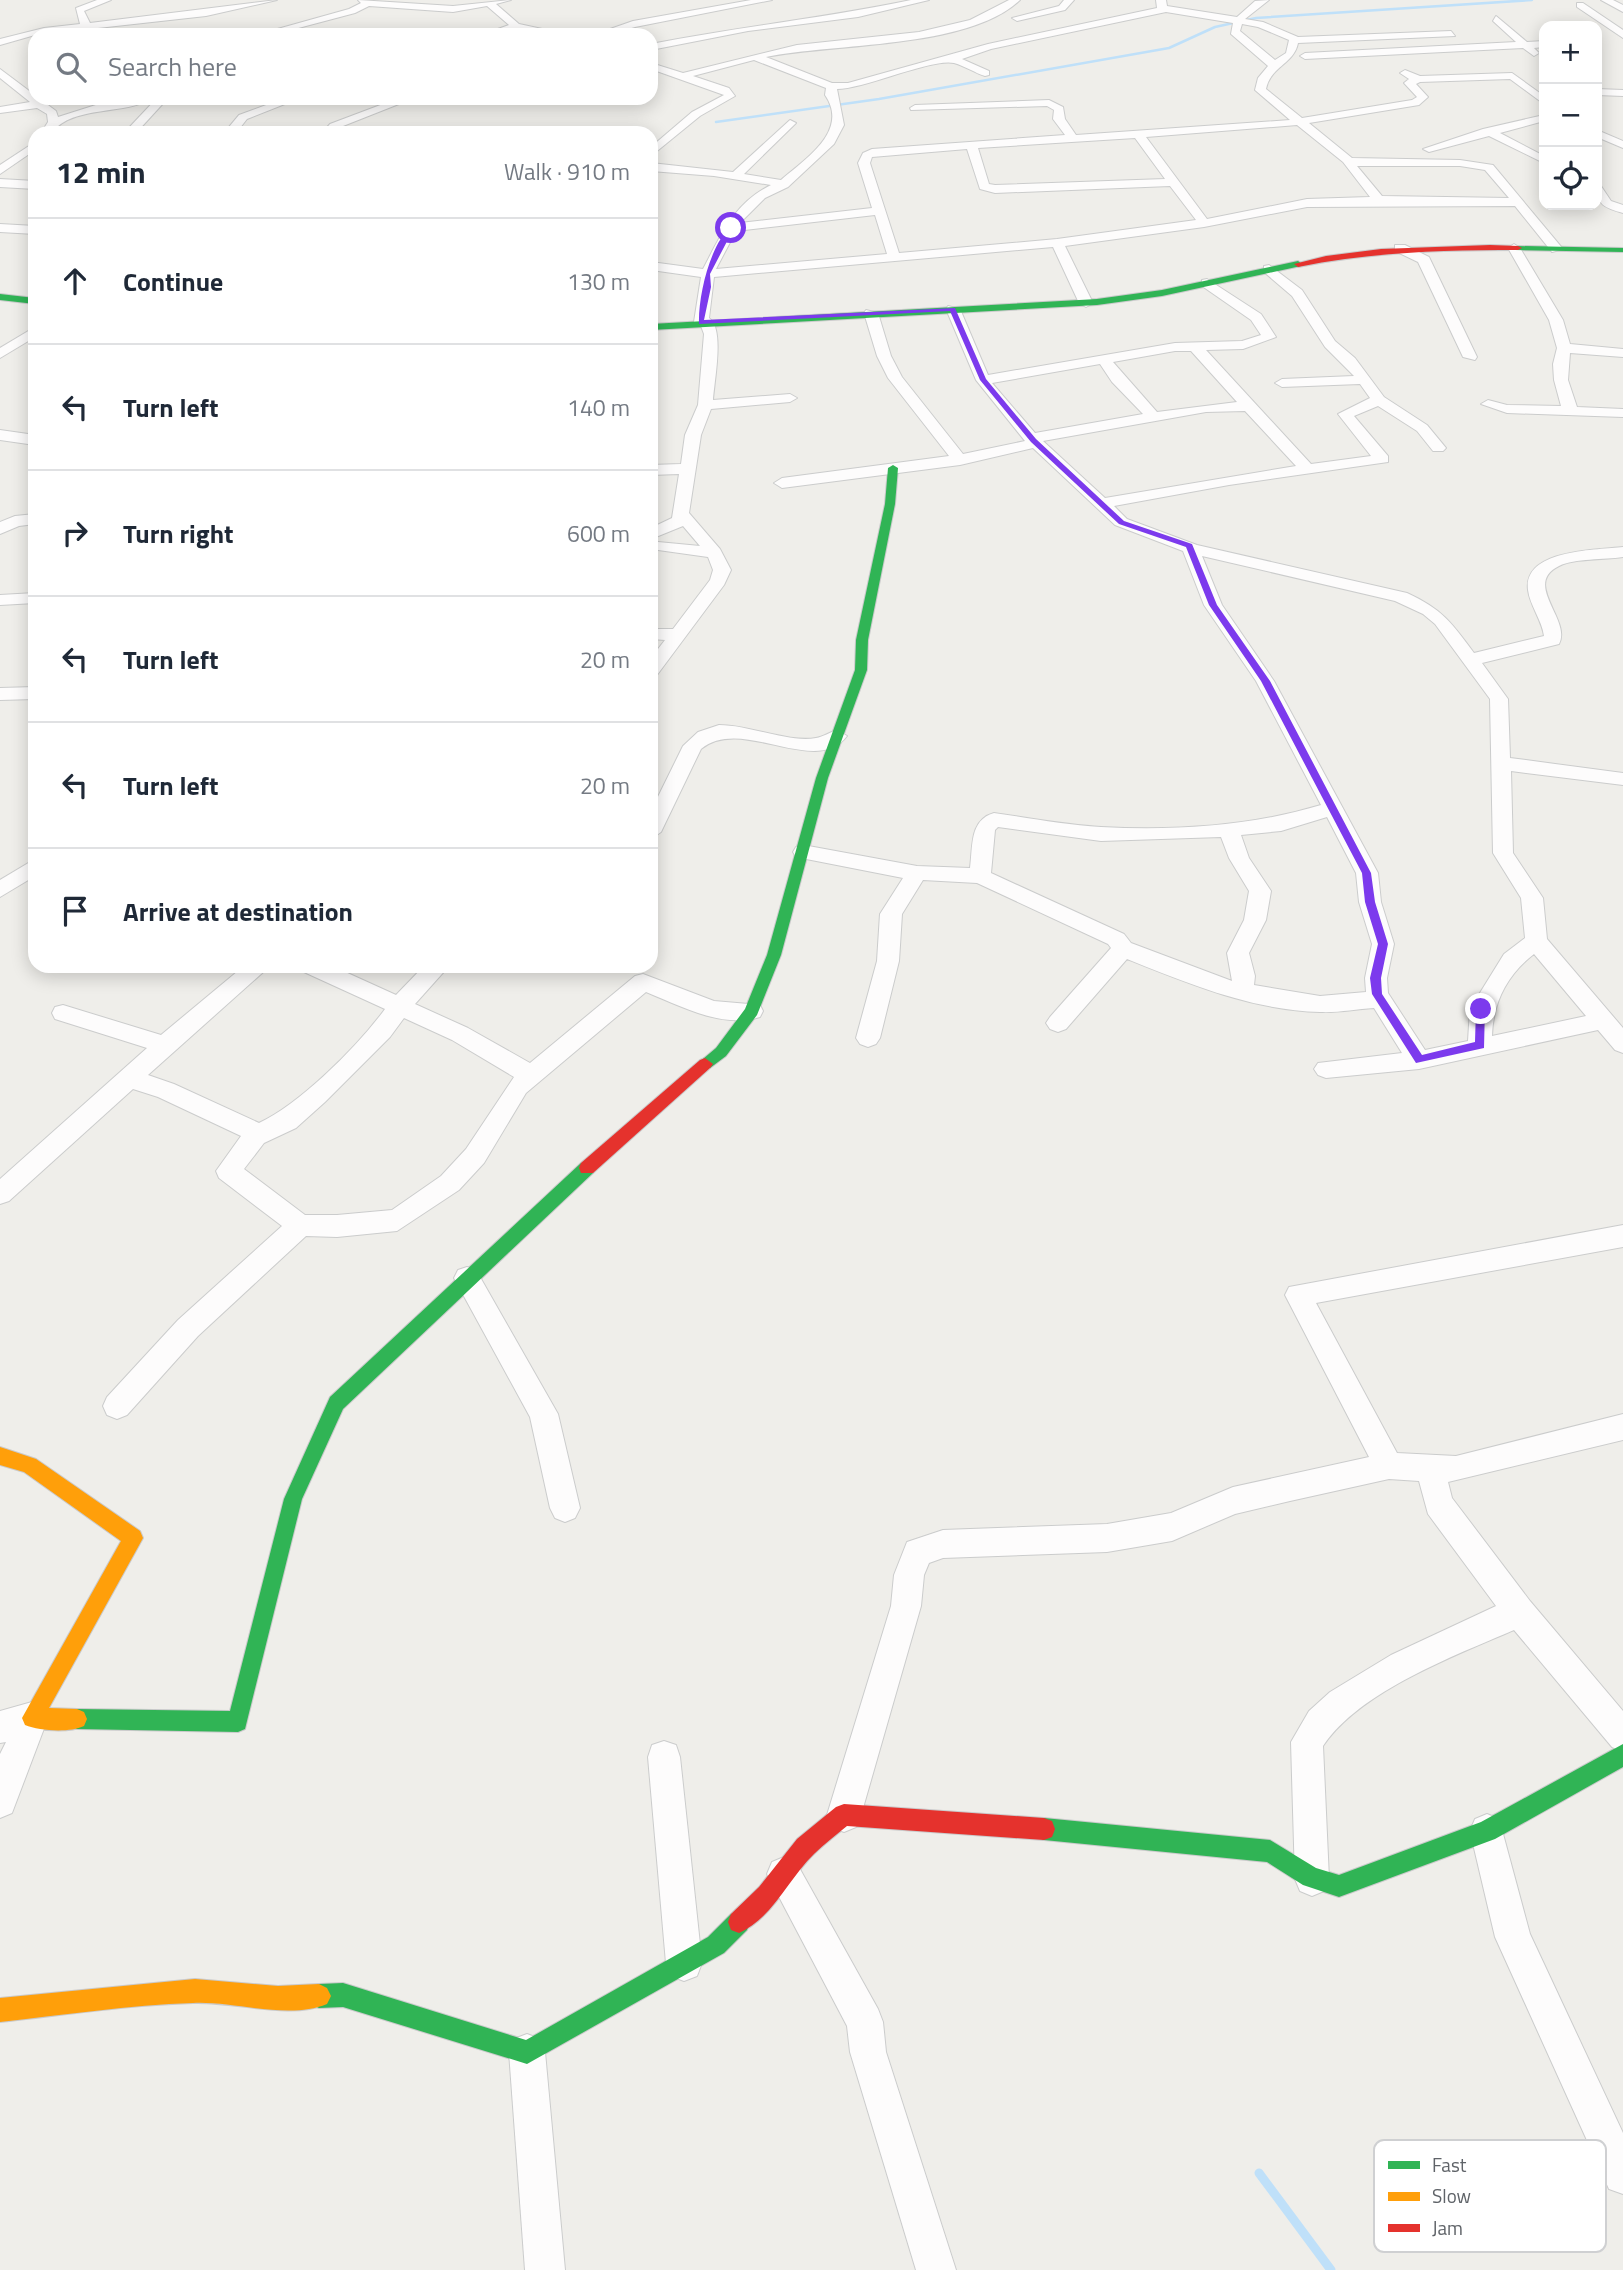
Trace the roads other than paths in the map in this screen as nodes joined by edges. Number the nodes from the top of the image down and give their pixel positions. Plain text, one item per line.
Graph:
1 (106, 0) edge
2 (220, 0) edge
3 (272, 0) edge
4 (506, 0) edge
5 (766, 0) edge
6 (921, 0) edge
7 (1069, 0) edge
8 (1264, 0) edge
9 (1606, 0) edge
10 (365, 2) edge
11 (1021, 2) edge
12 (489, 4) junction
13 (684, 4) dead end
14 (1163, 4) edge
15 (1580, 5) dead end
16 (1060, 7) junction
17 (232, 8) junction
18 (938, 8) dead end
19 (1623, 9) edge
20 (704, 10) junction
21 (956, 15) dead end
22 (672, 16) junction
23 (1017, 18) dead end
24 (154, 19) junction
25 (1496, 19) dead end
26 (974, 21) junction
27 (572, 22) dead end
28 (1237, 22) junction
29 (86, 26) junction
30 (516, 26) junction
31 (82, 28) edge
32 (168, 28) edge
33 (287, 28) edge
34 (509, 28) edge
35 (531, 28) edge
36 (552, 28) edge
37 (625, 28) edge
38 (1451, 34) dead end
39 (1623, 36) edge
40 (697, 37) junction
41 (28, 38) edge
42 (1294, 38) junction
43 (1606, 38) dead end
44 (0, 42) edge
45 (658, 45) edge
46 (1539, 45) edge
47 (1525, 48) junction
48 (1378, 54) junction
49 (1306, 56) dead end
50 (756, 57) junction
51 (1539, 57) edge
52 (953, 59) junction
53 (1274, 65) junction
54 (658, 67) edge
55 (0, 72) edge
56 (985, 73) dead end
57 (683, 76) junction
58 (1418, 79) junction
59 (832, 87) junction
60 (1602, 92) edge
61 (1623, 93) edge
62 (28, 94) edge
63 (1539, 97) edge
64 (28, 101) edge
65 (43, 105) edge
66 (114, 105) edge
67 (156, 105) edge
68 (259, 105) edge
69 (275, 105) edge
70 (391, 105) edge
71 (267, 108) junction
72 (915, 108) dead end
73 (0, 110) edge
74 (1539, 119) edge
75 (1296, 120) junction
76 (54, 122) junction
77 (790, 123) dead end
78 (51, 126) edge
79 (137, 126) edge
80 (236, 126) edge
81 (334, 126) edge
82 (1487, 131) junction
83 (1140, 136) junction
84 (1602, 136) edge
85 (1073, 138) junction
86 (971, 144) junction
87 (1623, 145) edge
88 (658, 147) edge
89 (1429, 149) dead end
90 (28, 150) edge
91 (1539, 157) edge
92 (1375, 162) junction
93 (658, 168) edge
94 (0, 170) edge
95 (736, 175) junction
96 (1172, 182) junction
97 (0, 183) edge
98 (785, 184) junction
99 (28, 185) edge
100 (1602, 196) edge
101 (1395, 200) junction
102 (1516, 202) junction
103 (1623, 209) edge
104 (879, 211) junction
105 (1204, 223) junction
106 (0, 228) edge
107 (731, 228) junction
108 (28, 230) edge
109 (1057, 243) junction
110 (1400, 248) junction
111 (1514, 248) junction
112 (1558, 249) junction
113 (1623, 250) edge
114 (894, 256) junction
115 (658, 267) edge
116 (1269, 269) junction
117 (707, 274) junction
118 (1208, 282) junction
119 (0, 297) edge
120 (28, 300) edge
121 (1086, 303) junction
122 (953, 309) junction
123 (871, 313) junction
124 (704, 322) junction
125 (658, 326) edge
126 (28, 336) edge
127 (1194, 346) junction
128 (1564, 348) junction
129 (1623, 353) edge
130 (0, 354) edge
131 (1470, 357) dead end
132 (1105, 361) junction
133 (1356, 378) junction
134 (983, 380) junction
135 (1282, 383) dead end
136 (790, 398) dead end
137 (1379, 400) junction
138 (1489, 404) dead end
139 (705, 405) junction
140 (1250, 405) junction
141 (1570, 410) junction
142 (1623, 413) edge
143 (1154, 417) junction
144 (0, 435) edge
145 (28, 439) edge
146 (1034, 441) junction
147 (1438, 448) dead end
148 (960, 460) junction
149 (893, 468) junction
150 (687, 469) junction
151 (658, 470) edge
152 (1308, 470) junction
153 (782, 483) dead end
154 (1101, 504) junction
155 (680, 512) junction
156 (28, 520) edge
157 (0, 529) edge
158 (658, 538) edge
159 (658, 542) edge
160 (1189, 545) junction
161 (715, 552) junction
162 (1623, 552) edge
163 (28, 598) edge
164 (0, 600) edge
165 (658, 634) edge
166 (677, 635) junction
167 (658, 661) edge
168 (1471, 661) junction
169 (28, 693) edge
170 (0, 694) edge
171 (837, 736) junction
172 (1499, 763) junction
173 (1623, 779) edge
174 (1333, 808) junction
175 (658, 818) edge
176 (1229, 829) junction
177 (803, 852) junction
178 (28, 871) edge
179 (917, 873) junction
180 (980, 876) junction
181 (0, 890) edge
182 (1536, 941) junction
183 (1123, 949) junction
184 (251, 973) edge
185 (327, 973) edge
186 (430, 973) edge
187 (1242, 991) junction
188 (1381, 999) junction
189 (401, 1007) junction
190 (752, 1011) junction
191 (63, 1013) dead end
192 (1602, 1021) junction
193 (1058, 1023) dead end
194 (868, 1038) dead end
195 (1623, 1044) edge
196 (165, 1045) junction
197 (1480, 1045) junction
198 (1419, 1060) junction
199 (1326, 1069) dead end
200 (533, 1074) junction
201 (131, 1079) junction
202 (255, 1136) junction
203 (0, 1194) edge
204 (300, 1226) junction
205 (1623, 1236) edge
206 (467, 1278) junction
207 (117, 1406) dead end
208 (1623, 1427) edge
209 (0, 1455) edge
210 (1389, 1466) junction
211 (1431, 1467) junction
212 (565, 1508) dead end
213 (1519, 1612) junction
214 (32, 1718) junction
215 (0, 1727) edge
216 (1623, 1736) edge
217 (1623, 1755) edge
218 (664, 1757) dead end
219 (0, 1801) edge
220 (845, 1815) junction
221 (1487, 1831) junction
222 (784, 1874) junction
223 (1312, 1879) junction
224 (684, 1963) junction
225 (0, 2010) edge
226 (527, 2052) junction
227 (1623, 2175) edge
228 (545, 2270) edge
229 (936, 2270) edge

1 - 29 street
2 - 17 street
3 - 17 street
4 - 12 street
5 - 20 street
6 - 18 street
6 - 40 street
7 - 16 street
8 - 28 street
9 - 19 street
10 - 12 street
10 - 33 street
11 - 16 street
11 - 26 street
12 - 30 street
13 - 20 street
14 - 28 street
14 - 52 street
15 - 39 street
16 - 23 street
17 - 24 street
20 - 22 street
21 - 26 street
22 - 37 street
22 - 40 street
24 - 29 street
24 - 32 street
25 - 47 street
26 - 50 street
27 - 36 street
28 - 42 street
28 - 53 street
29 - 31 street
30 - 34 street
30 - 35 street
38 - 42 street
39 - 43 street
40 - 45 street
41 - 44 street
42 - 53 street
46 - 47 street
47 - 48 street
47 - 51 street
48 - 49 street
48 - 58 street
50 - 57 street
50 - 59 street
52 - 56 street
52 - 59 street
53 - 75 street
54 - 57 street
55 - 62 street
57 - 88 street
58 - 63 street
58 - 75 street
59 - 98 street
60 - 61 street
64 - 73 street
65 - 76 street
66 - 76 street
67 - 79 street
68 - 71 street
69 - 71 street
70 - 81 street
71 - 80 street
72 - 85 street
74 - 82 street
75 - 83 street
75 - 92 street
76 - 78 street
77 - 95 street
82 - 89 street
82 - 91 street
83 - 85 street
83 - 96 street
84 - 87 street
85 - 86 street
86 - 96 street
86 - 104 street
90 - 94 street
92 - 101 street
92 - 102 street
93 - 95 street
95 - 98 street
96 - 105 street
97 - 99 street
98 - 107 street
100 - 103 street
101 - 102 street
101 - 105 street
102 - 112 street
104 - 107 street
104 - 114 street
105 - 109 street
106 - 108 street
107 - 117 street
109 - 114 street
109 - 121 street
110 - 111 street
110 - 116 street
110 - 131 street
111 - 112 street
111 - 128 street
112 - 113 street
114 - 117 street
115 - 117 street
116 - 118 street
116 - 133 street
117 - 124 street
118 - 121 street
118 - 127 street
119 - 120 street
121 - 122 street
122 - 123 street
122 - 134 street
123 - 124 street
123 - 148 street
124 - 125 street
124 - 139 street
126 - 130 street
127 - 132 street
127 - 140 street
128 - 129 street
128 - 141 street
132 - 134 street
132 - 143 street
133 - 135 street
133 - 137 street
134 - 146 street
136 - 139 street
137 - 147 street
137 - 152 street
138 - 141 street
139 - 150 street
140 - 143 street
140 - 152 street
141 - 142 street
143 - 146 street
144 - 145 street
146 - 148 street
146 - 154 street
148 - 149 street
149 - 153 street
149 - 171 street
150 - 151 street
150 - 155 street
152 - 154 street
154 - 160 street
155 - 158 street
155 - 161 street
156 - 157 street
159 - 161 street
160 - 168 street
160 - 174 street
161 - 166 street
162 - 168 street
163 - 164 street
165 - 166 street
166 - 167 street
168 - 172 street
169 - 170 street
171 - 175 street
171 - 177 street
172 - 173 street
172 - 182 street
174 - 176 street
174 - 188 street
176 - 180 street
176 - 187 street
177 - 179 street
177 - 190 street
178 - 181 street
179 - 180 street
179 - 194 street
180 - 183 street
182 - 192 street
182 - 197 street
183 - 187 street
183 - 193 street
184 - 196 street
185 - 189 street
186 - 189 street
187 - 188 street
188 - 198 street
189 - 200 street
189 - 202 street
190 - 200 street
190 - 206 street
191 - 196 street
192 - 195 street
192 - 197 street
196 - 201 street
197 - 198 street
198 - 199 street
200 - 204 street
201 - 202 street
201 - 203 street
202 - 204 street
204 - 207 street
205 - 210 street
206 - 212 street
206 - 214 street
208 - 211 street
209 - 214 street
210 - 211 street
210 - 220 street
211 - 213 street
213 - 216 street
213 - 223 street
214 - 215 street
214 - 219 street
217 - 221 street
218 - 224 street
220 - 222 street
220 - 223 street
221 - 223 street
221 - 227 street
222 - 224 street
222 - 229 street
224 - 226 street
225 - 226 street
226 - 228 street

